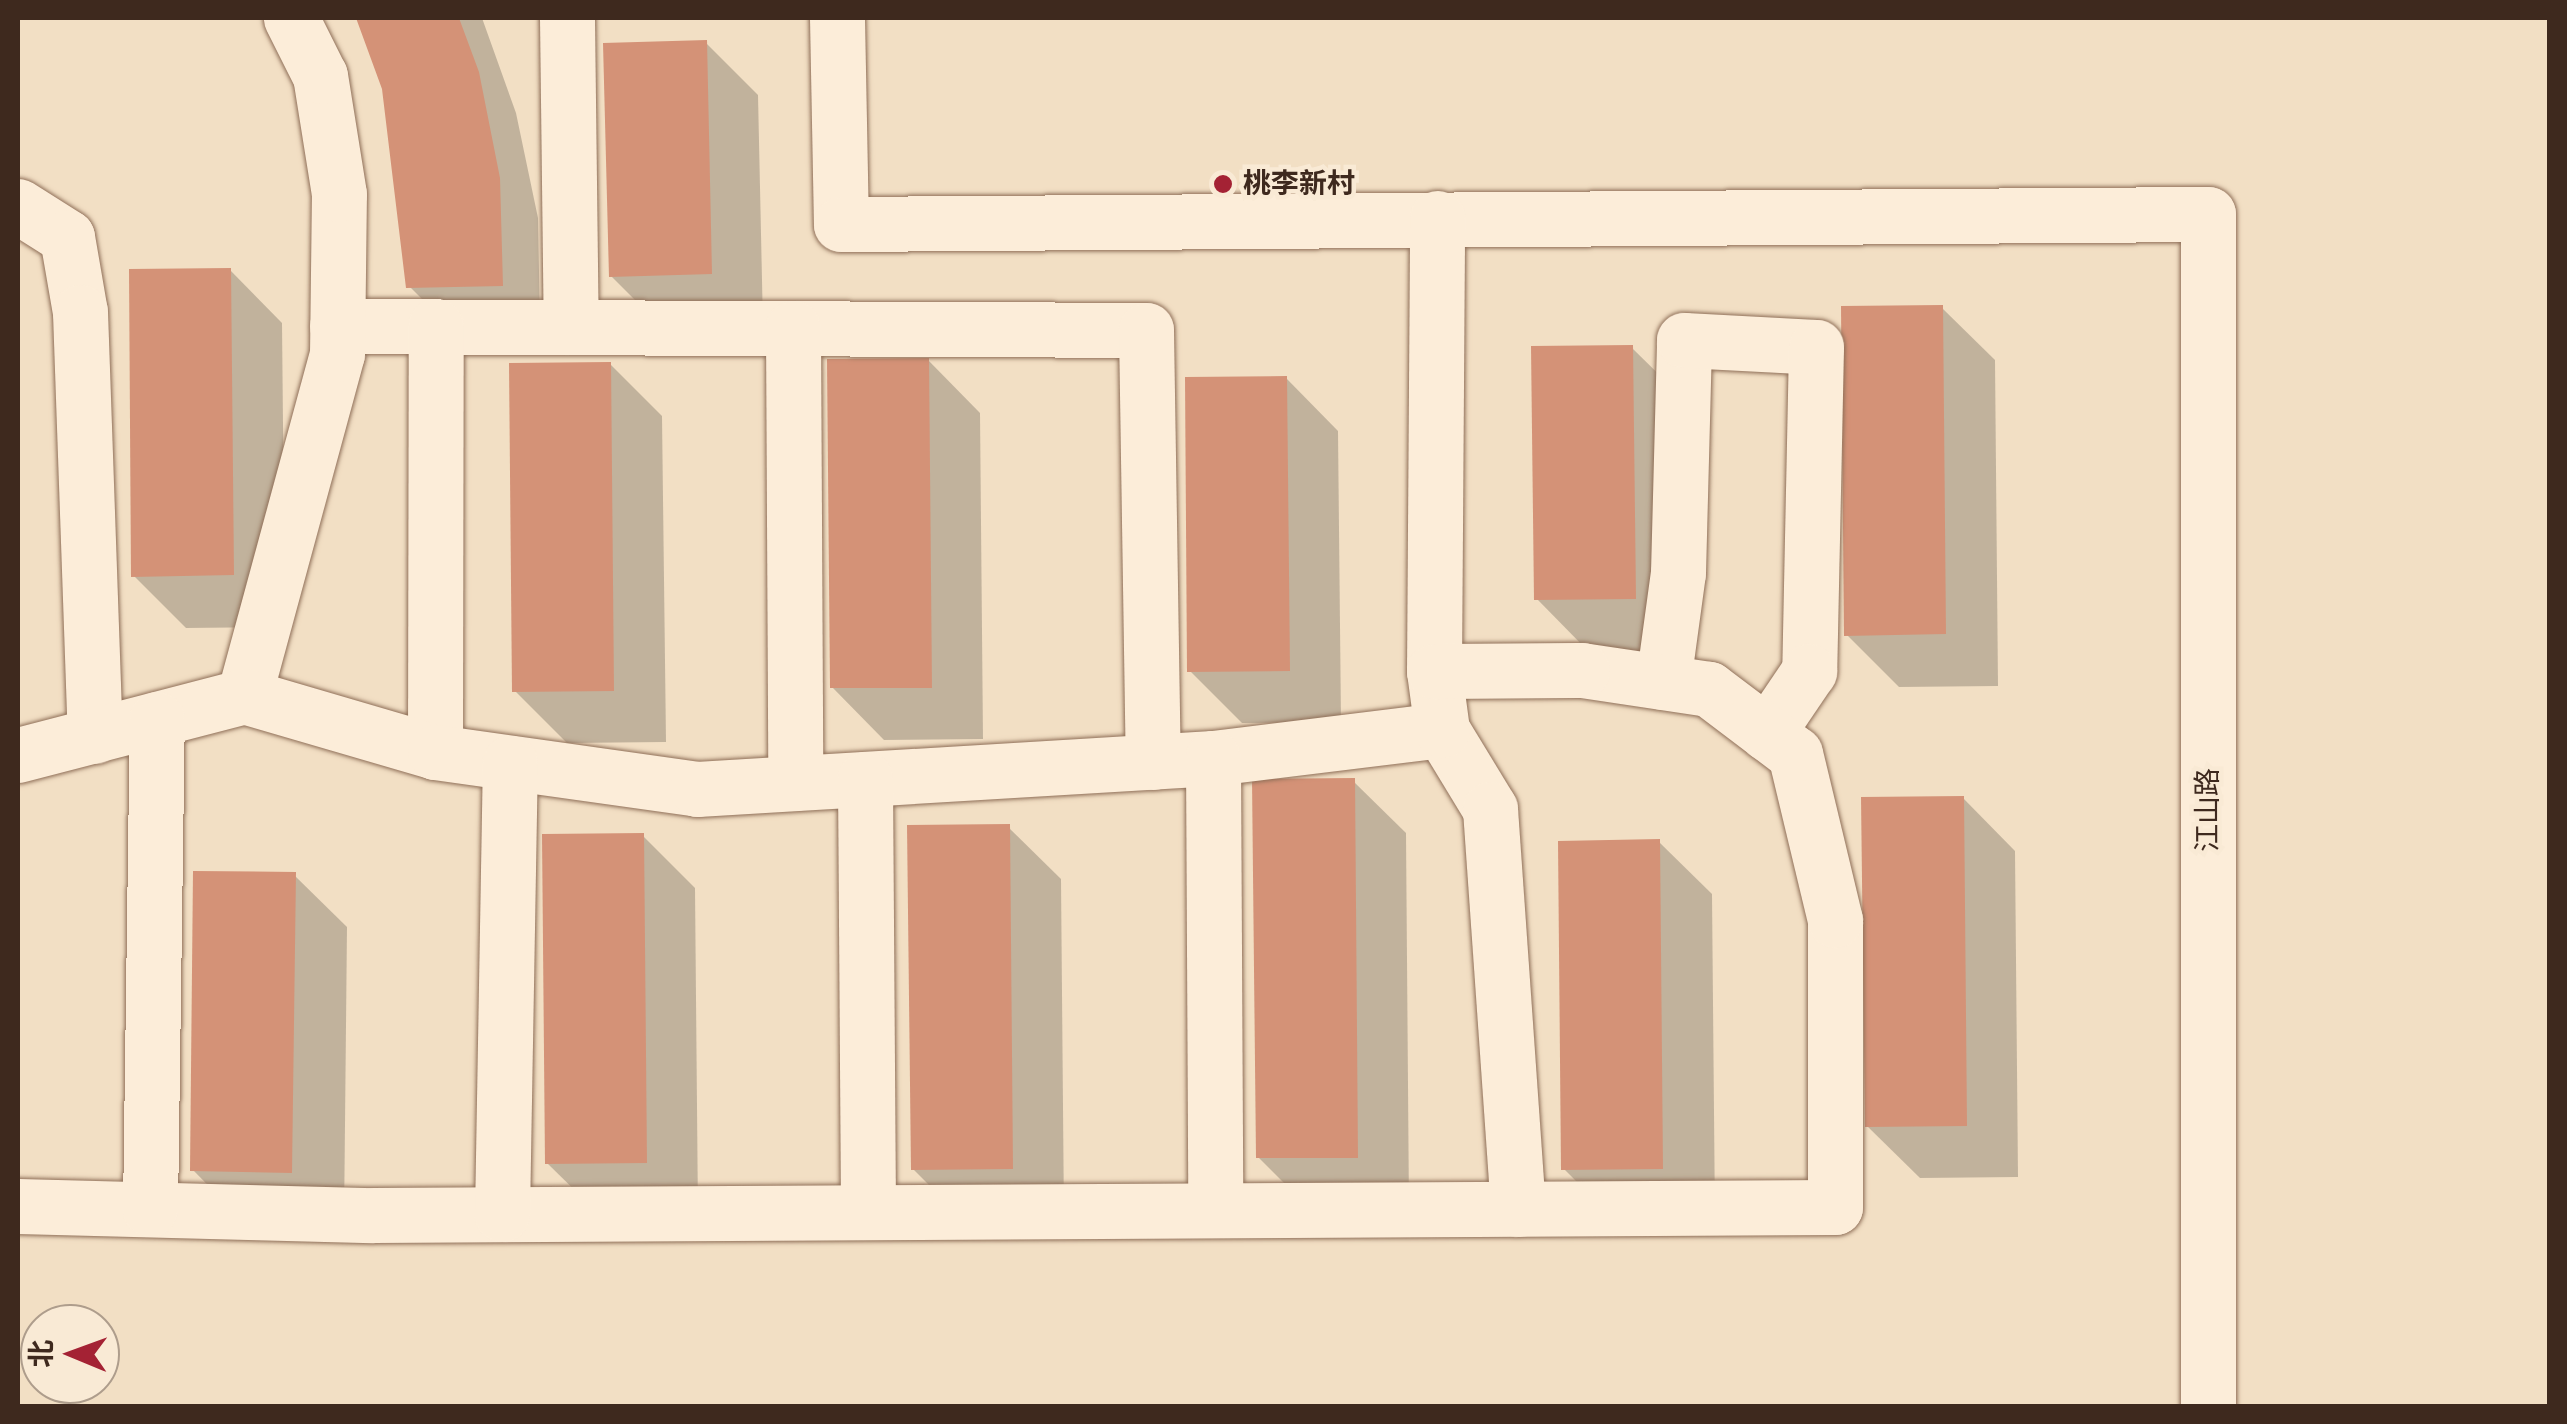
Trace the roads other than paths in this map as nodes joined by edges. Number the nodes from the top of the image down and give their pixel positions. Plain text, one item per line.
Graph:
1 (291, 18) edge
2 (567, 18) edge
3 (837, 18) edge
4 (18, 206) edge
5 (1437, 218) junction
6 (337, 326) junction
7 (436, 326) junction
8 (571, 326) junction
9 (793, 328) junction
10 (1434, 671) junction
11 (1663, 682) junction
12 (244, 696) junction
13 (157, 719) junction
14 (1442, 730) junction
15 (1767, 733) junction
16 (95, 736) junction
17 (435, 752) junction
18 (18, 755) edge
19 (1214, 758) junction
20 (1153, 762) junction
21 (510, 763) junction
22 (865, 778) junction
23 (795, 783) junction
24 (18, 1206) edge
25 (150, 1209) junction
26 (1518, 1209) junction
27 (1215, 1210) junction
28 (868, 1212) junction
29 (502, 1214) junction
30 (2208, 1406) edge

1 - 6 street
2 - 8 street
3 - 5 street
4 - 16 street
5 - 10 street
5 - 30 street, 江山路
6 - 7 street
6 - 12 street
7 - 8 street
7 - 17 street
8 - 9 street
9 - 20 street
9 - 23 street
10 - 11 street
10 - 14 street
11 - 15 street
11 - 15 street
12 - 13 street
12 - 17 street
13 - 16 street
13 - 25 street
14 - 19 street
14 - 26 street
15 - 26 street
16 - 18 street
17 - 21 street
19 - 20 street
19 - 27 street
20 - 22 street
21 - 23 street
21 - 29 street
22 - 23 street
22 - 28 street
24 - 25 street
25 - 29 street
26 - 27 street
27 - 28 street
28 - 29 street

